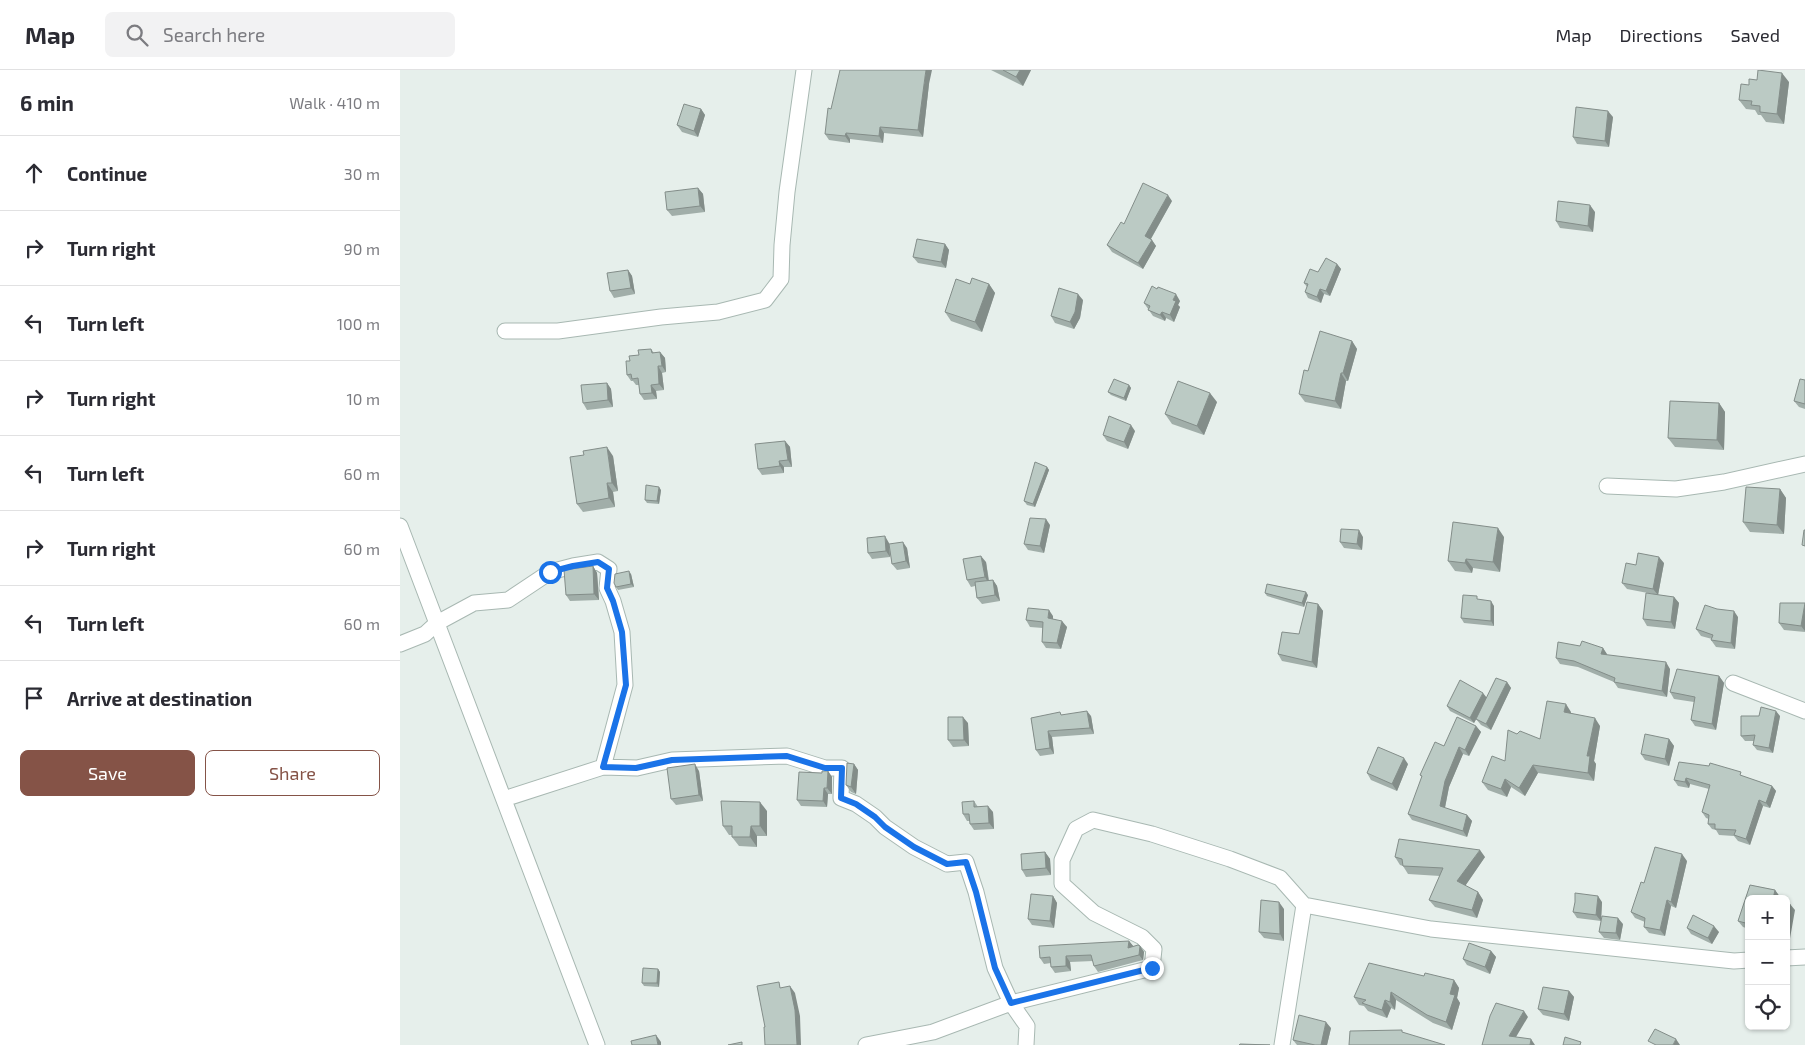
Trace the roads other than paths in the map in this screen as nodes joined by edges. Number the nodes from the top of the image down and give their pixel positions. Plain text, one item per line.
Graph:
1 (804, 70) edge
2 (505, 331) dead end
3 (1805, 464) edge
4 (1607, 486) dead end
5 (400, 526) edge
6 (437, 623) junction
7 (400, 644) edge
8 (1733, 683) dead end
9 (1805, 711) edge
10 (603, 767) junction
11 (504, 799) junction
12 (1304, 905) junction
13 (1805, 957) edge
14 (1790, 958) edge
15 (1745, 960) edge
16 (1011, 1003) junction
17 (598, 1045) edge
18 (866, 1045) edge
19 (1026, 1045) edge
20 (1282, 1045) edge

1 - 2 street
3 - 4 street
5 - 6 street
6 - 7 street
6 - 10 street
6 - 11 street
8 - 9 street
10 - 11 street
10 - 16 street
11 - 17 street
12 - 15 street
12 - 16 street
12 - 20 street
13 - 14 street
16 - 18 street
16 - 19 street

